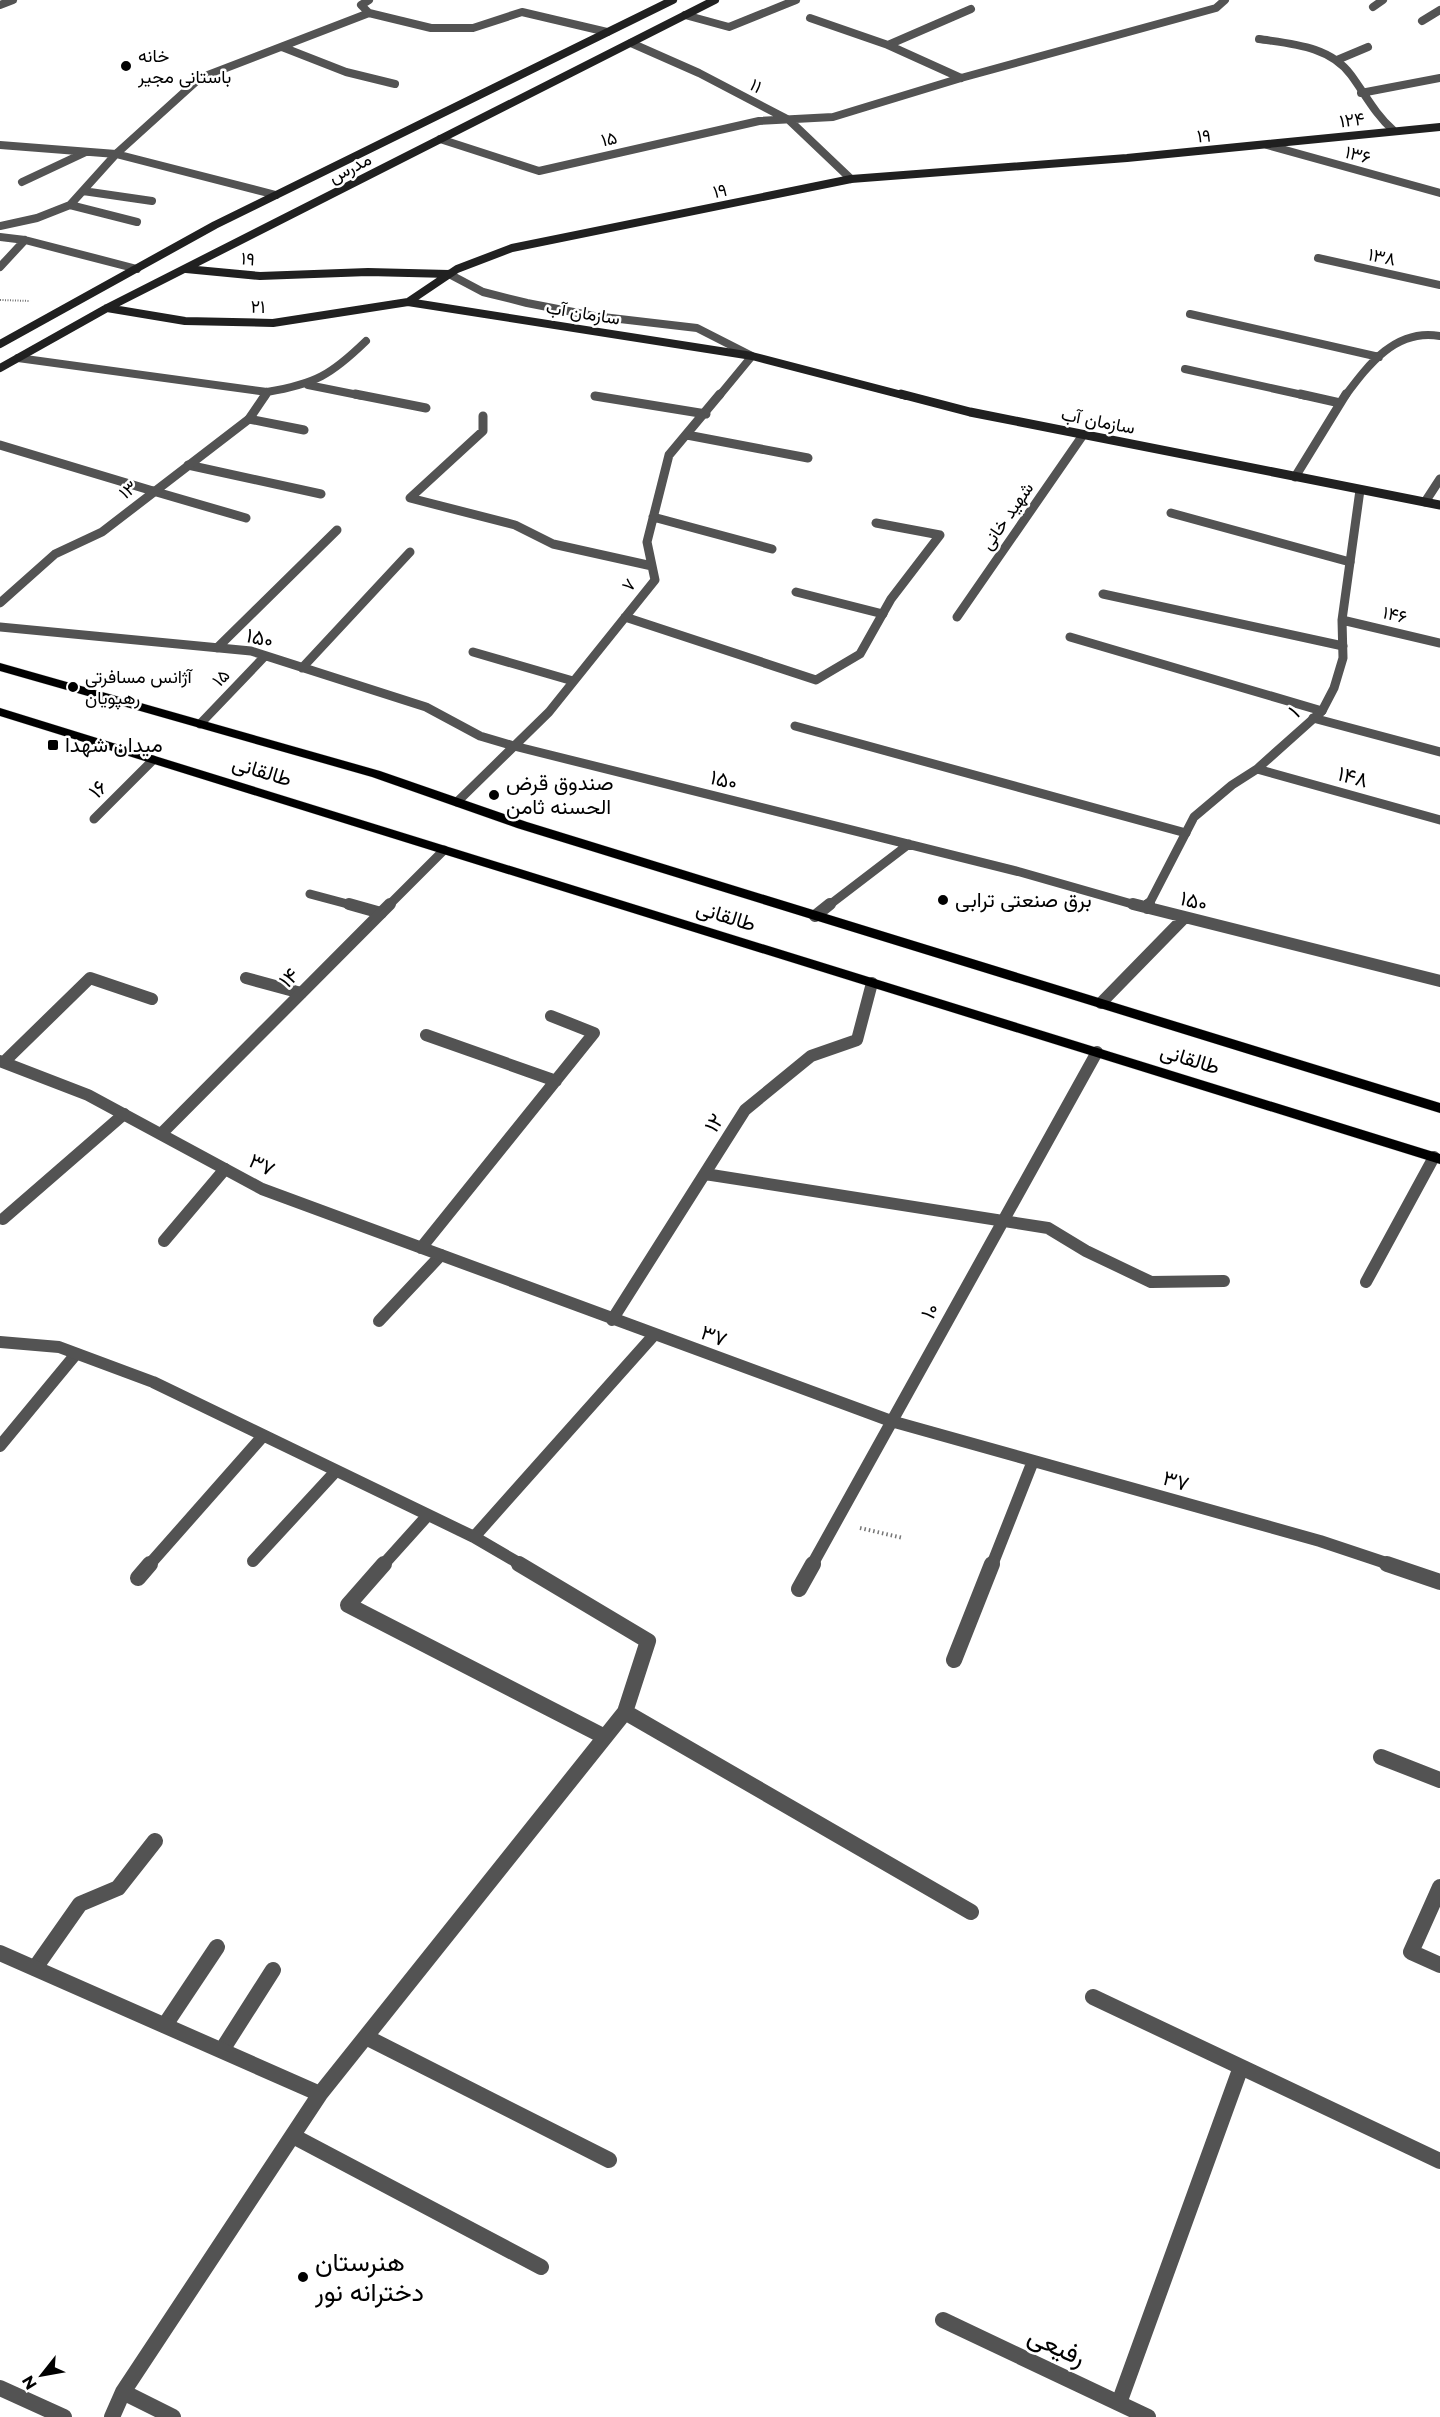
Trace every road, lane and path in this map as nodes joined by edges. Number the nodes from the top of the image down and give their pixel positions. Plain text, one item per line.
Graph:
1 (13, 0) edge
2 (369, 0) edge
3 (673, 0) edge
4 (715, 0) edge
5 (796, 0) edge
6 (1225, 0) edge
7 (1383, 0) edge
8 (0, 4) edge
9 (1373, 7) dead end
10 (970, 9) dead end
11 (1440, 10) edge
12 (369, 13) junction
13 (685, 15) junction
14 (810, 18) dead end
15 (1422, 21) dead end
16 (607, 33) junction
17 (1259, 39) dead end
18 (631, 43) junction
19 (888, 45) junction
20 (282, 47) junction
21 (1368, 47) dead end
22 (1337, 60) junction
23 (522, 74) junction
24 (533, 76) dead end
25 (961, 78) junction
26 (1440, 78) edge
27 (544, 79) dead end
28 (555, 81) junction
29 (395, 84) dead end
30 (1361, 93) junction
31 (789, 120) junction
32 (1440, 127) edge
33 (1393, 130) junction
34 (440, 139) junction
35 (0, 145) edge
36 (1267, 145) junction
37 (87, 152) junction
38 (116, 154) junction
39 (851, 179) junction
40 (22, 182) dead end
41 (83, 190) junction
42 (1440, 193) edge
43 (276, 195) junction
44 (152, 201) dead end
45 (70, 206) junction
46 (137, 222) dead end
47 (0, 226) edge
48 (0, 237) edge
49 (25, 240) junction
50 (1317, 258) dead end
51 (0, 267) edge
52 (137, 269) junction
53 (185, 269) junction
54 (449, 274) junction
55 (1440, 285) edge
56 (408, 302) junction
57 (107, 308) junction
58 (1190, 314) dead end
59 (1440, 336) edge
60 (366, 340) dead end
61 (0, 344) edge
62 (752, 356) junction
63 (1379, 357) junction
64 (18, 358) junction
65 (0, 368) edge
66 (1185, 369) dead end
67 (308, 385) junction
68 (267, 392) junction
69 (595, 396) dead end
70 (1340, 403) junction
71 (426, 408) dead end
72 (706, 414) junction
73 (483, 416) dead end
74 (249, 419) junction
75 (304, 430) dead end
76 (687, 435) junction
77 (1083, 435) junction
78 (0, 445) edge
79 (808, 458) dead end
80 (188, 465) junction
81 (1295, 477) junction
82 (1440, 479) edge
83 (1360, 490) junction
84 (153, 491) junction
85 (321, 494) dead end
86 (1425, 502) junction
87 (1440, 505) edge
88 (1171, 513) dead end
89 (653, 517) junction
90 (246, 518) dead end
91 (876, 523) dead end
92 (337, 530) dead end
93 (772, 549) dead end
94 (410, 552) dead end
95 (1350, 562) junction
96 (652, 566) junction
97 (796, 592) dead end
98 (1103, 594) dead end
99 (0, 603) edge
100 (883, 614) junction
101 (625, 617) junction
102 (957, 617) dead end
103 (1342, 620) junction
104 (0, 627) edge
105 (1071, 636) dead end
106 (1440, 643) edge
107 (1343, 646) junction
108 (217, 648) junction
109 (473, 652) dead end
110 (265, 656) junction
111 (0, 667) edge
112 (302, 668) junction
113 (573, 681) junction
114 (1322, 711) junction
115 (0, 712) edge
116 (1313, 718) junction
117 (200, 724) junction
118 (795, 726) dead end
119 (514, 746) junction
120 (1440, 752) edge
121 (153, 760) junction
122 (1257, 769) junction
123 (457, 802) junction
124 (94, 819) dead end
125 (1440, 819) edge
126 (1186, 833) junction
127 (909, 844) junction
128 (444, 850) junction
129 (310, 894) dead end
130 (1147, 908) junction
131 (381, 913) junction
132 (815, 916) junction
133 (1185, 917) junction
134 (246, 978) dead end
135 (1440, 981) edge
136 (872, 983) junction
137 (301, 993) junction
138 (152, 999) dead end
139 (1101, 1003) junction
140 (551, 1016) dead end
141 (426, 1035) dead end
142 (1097, 1052) junction
143 (2, 1061) edge
144 (556, 1081) junction
145 (1440, 1108) edge
146 (124, 1114) junction
147 (161, 1134) junction
148 (1437, 1158) edge
149 (225, 1169) junction
150 (705, 1174) junction
151 (3, 1219) dead end
152 (1002, 1222) junction
153 (164, 1241) dead end
154 (421, 1248) junction
155 (441, 1255) junction
156 (1224, 1281) dead end
157 (1366, 1282) dead end
158 (612, 1320) junction
159 (379, 1321) dead end
160 (654, 1335) junction
161 (0, 1342) edge
162 (76, 1354) junction
163 (891, 1421) junction
164 (263, 1436) junction
165 (0, 1446) edge
166 (1033, 1461) junction
167 (336, 1471) junction
168 (428, 1515) junction
169 (835, 1523) junction
170 (474, 1538) junction
171 (903, 1539) dead end
172 (252, 1560) dead end
173 (138, 1578) dead end
174 (1440, 1582) edge
175 (799, 1589) dead end
176 (954, 1660) dead end
177 (624, 1713) junction
178 (605, 1737) junction
179 (1381, 1757) dead end
180 (1440, 1780) edge
181 (154, 1841) dead end
182 (1440, 1887) edge
183 (970, 1912) dead end
184 (217, 1947) dead end
185 (0, 1953) edge
186 (1440, 1965) edge
187 (35, 1968) junction
188 (273, 1970) dead end
189 (1093, 1997) dead end
190 (165, 2025) junction
191 (366, 2037) junction
192 (222, 2050) junction
193 (1241, 2067) junction
194 (320, 2094) junction
195 (293, 2136) junction
196 (609, 2160) dead end
197 (1440, 2161) edge
198 (542, 2267) dead end
199 (944, 2320) dead end
200 (0, 2388) edge
201 (123, 2392) junction
202 (1119, 2403) junction
203 (64, 2417) edge
204 (112, 2417) edge
205 (173, 2417) edge
206 (1148, 2417) edge

1 - 8 street
2 - 12 street
3 - 16 street, مدرس
4 - 13 street, مدرس
5 - 13 street
6 - 25 street, ۱۵
7 - 9 street
10 - 19 street
11 - 15 street
12 - 16 street
12 - 20 street
13 - 18 street, مدرس
14 - 19 street
16 - 23 street, مدرس
17 - 22 street
18 - 28 street, مدرس
18 - 31 street, ۱۱
19 - 25 street
20 - 29 street
20 - 38 street
21 - 22 street
22 - 30 street
23 - 24 street
23 - 43 street, مدرس
25 - 31 street, ۱۵
26 - 30 street, ۱۲۴
27 - 28 street
28 - 34 street, مدرس
30 - 33 street
31 - 34 street, ۱۵
31 - 39 street, ۱۱
32 - 33 street, ۱۲۴
33 - 36 street, ۱۲۴
34 - 53 street, مدرس
35 - 37 street
36 - 39 street, ۱۹
36 - 42 street, ۱۳۶
37 - 38 street
37 - 40 street
38 - 41 street
38 - 43 street
39 - 54 street, ۱۹
41 - 44 street
41 - 45 street
43 - 52 street, مدرس
45 - 46 street
45 - 47 street
48 - 49 street
49 - 51 street
49 - 52 street
50 - 55 street, ۱۳۸
52 - 61 street, مدرس
53 - 54 street, ۱۹
53 - 57 street, مدرس
54 - 56 street
54 - 62 street, سازمان آب
56 - 57 street, ۲۱
56 - 62 street, سازمان آب
57 - 64 street, مدرس
58 - 63 street
59 - 63 street
60 - 67 street
62 - 72 street, ۷
62 - 77 street, سازمان آب
63 - 70 street
64 - 65 street, مدرس
64 - 68 street
66 - 70 street
67 - 68 street
67 - 71 street
68 - 74 street, ۱۳
69 - 72 street
70 - 81 street
72 - 76 street, ۷
73 - 96 street
74 - 75 street
74 - 80 street, ۱۳
76 - 79 street
76 - 89 street, ۷
77 - 81 street, سازمان آب
77 - 102 street, شهید خانی
78 - 84 street
80 - 84 street, ۱۳
80 - 85 street
81 - 83 street, سازمان آب
82 - 86 street
83 - 86 street, سازمان آب
83 - 95 street, ۱
84 - 90 street
84 - 99 street, ۱۳
86 - 87 street, سازمان آب
88 - 95 street
89 - 93 street
89 - 96 street, ۷
91 - 100 street
92 - 108 street
94 - 112 street
95 - 103 street, ۱
96 - 101 street, ۷
97 - 100 street
98 - 107 street
100 - 101 street
101 - 113 street, ۷
103 - 106 street, ۱۴۶
103 - 107 street, ۱
104 - 108 street, ۱۵۰
105 - 114 street
107 - 114 street, ۱
108 - 110 street, ۱۵۰
109 - 113 street
110 - 112 street, ۱۵۰
110 - 117 street, ۱۵
111 - 117 main road, طالقانی
112 - 119 street, ۱۵۰
113 - 119 street, ۷
114 - 116 street, ۱
115 - 121 main road, طالقانی
116 - 120 street
116 - 122 street, ۱
117 - 123 main road, طالقانی
118 - 126 street
119 - 123 street, ۷
119 - 127 street, ۱۵۰
121 - 124 street, ۱۶
121 - 128 main road, طالقانی
122 - 125 street, ۱۴۸
122 - 126 street, ۱
123 - 132 main road, طالقانی
126 - 130 street, ۱
127 - 130 street, ۱۵۰
127 - 132 street
128 - 131 street, ۱۴
128 - 136 main road, طالقانی
129 - 131 street
130 - 133 street, ۱۵۰
131 - 137 street, ۱۴
132 - 139 main road, طالقانی
133 - 135 street, ۱۵۰
133 - 139 street
134 - 137 street
136 - 142 main road, طالقانی
136 - 150 street, ۱۲
137 - 147 street, ۱۴
138 - 143 street
139 - 145 main road, طالقانی
140 - 144 street
141 - 144 street
142 - 148 main road, طالقانی
142 - 152 street, ۱۰
143 - 146 street, ۳۷
144 - 154 street
146 - 147 street, ۳۷
146 - 151 street
147 - 149 street, ۳۷
148 - 157 street
149 - 153 street
149 - 154 street, ۳۷
150 - 152 street
150 - 158 street, ۱۲
152 - 156 street
152 - 163 street, ۱۰
154 - 155 street, ۳۷
155 - 158 street, ۳۷
155 - 159 street
158 - 160 street, ۳۷
160 - 163 street, ۳۷
160 - 170 street
161 - 162 street
162 - 164 street
162 - 165 street
163 - 166 street, ۳۷
163 - 169 street, ۱۰
164 - 167 street
164 - 173 street
166 - 174 street, ۳۷
166 - 176 street
167 - 168 street
167 - 172 street
168 - 170 street
168 - 178 street
169 - 171 path
169 - 175 street, ۱۰
170 - 177 street
177 - 178 street
177 - 183 street
178 - 191 street
179 - 180 street
181 - 187 street
182 - 186 street
184 - 190 street
185 - 187 street
187 - 190 street
188 - 192 street
189 - 193 street
190 - 192 street
191 - 194 street
191 - 196 street
192 - 194 street
193 - 197 street
193 - 202 street
194 - 195 street
195 - 198 street
195 - 201 street
199 - 202 street, رفیعی
200 - 203 street
201 - 204 street
201 - 205 street
202 - 206 street, رفیعی

